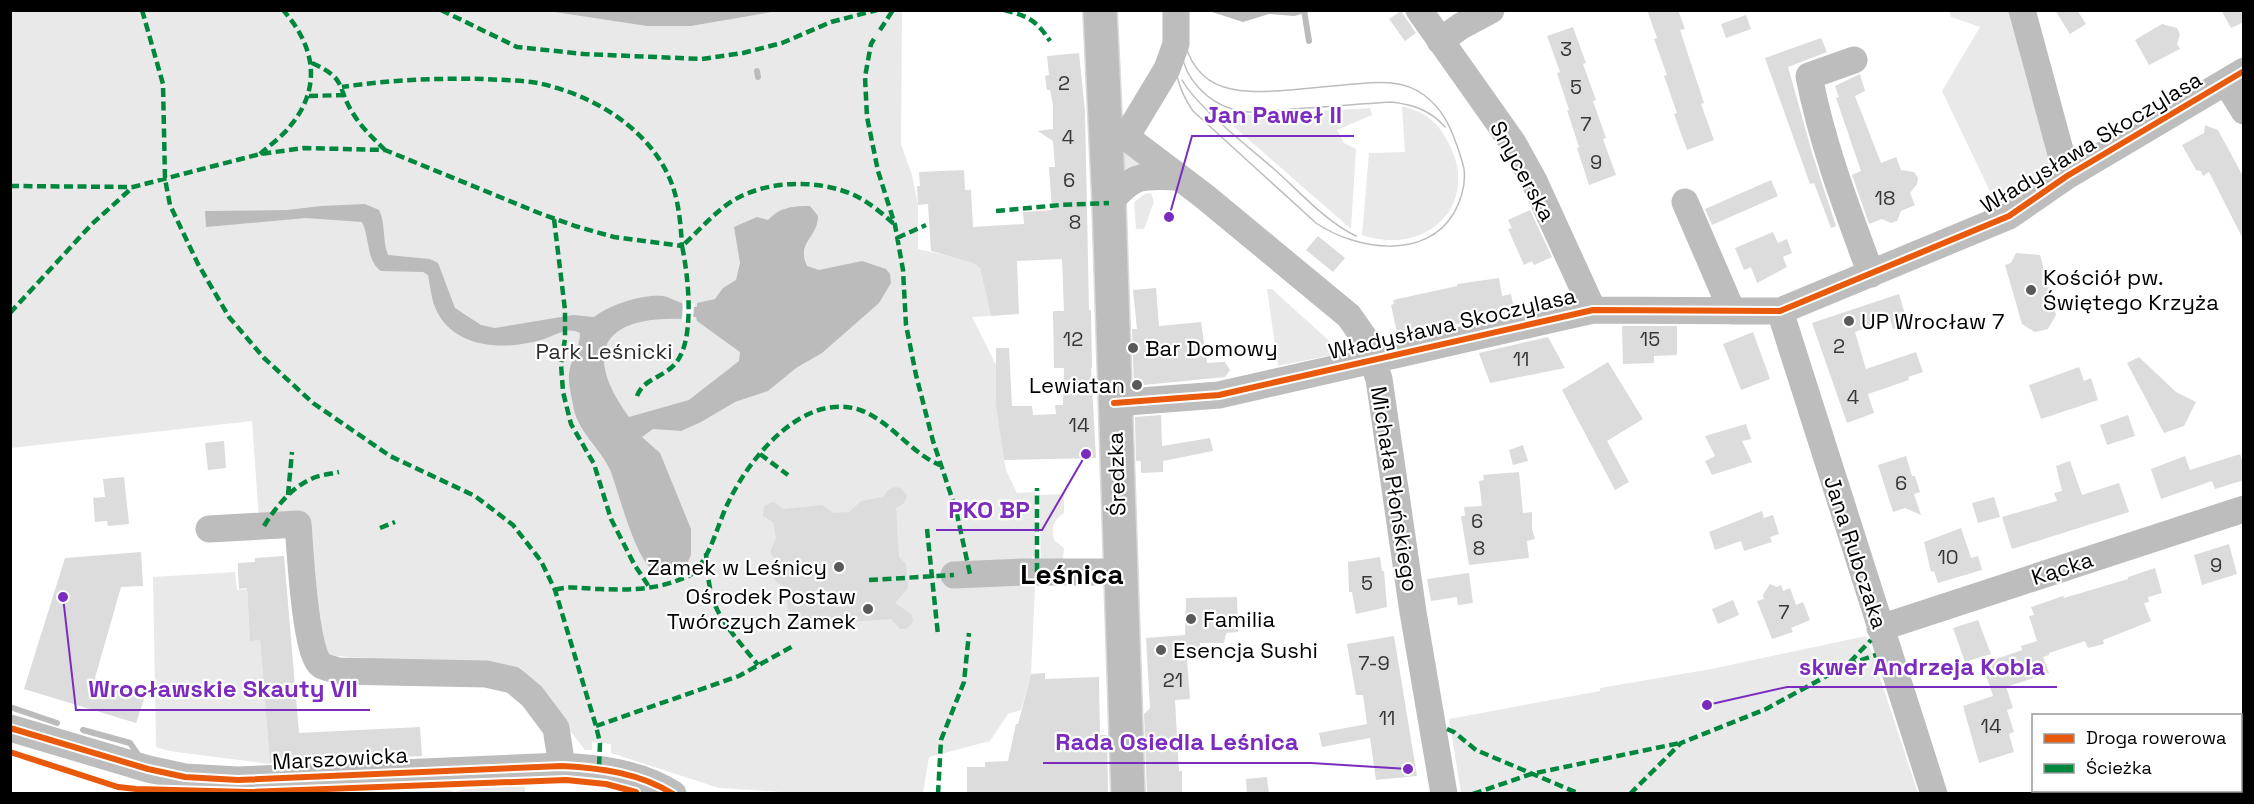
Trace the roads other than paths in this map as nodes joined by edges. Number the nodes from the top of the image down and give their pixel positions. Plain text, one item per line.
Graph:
1 (1100, 10) edge
2 (1491, 10) edge
3 (2022, 10) edge
4 (1176, 12) edge
5 (1431, 28) edge
6 (1854, 60) dead end
7 (2235, 76) edge
8 (2244, 111) edge
9 (1116, 137) junction
10 (2067, 176) junction
11 (1178, 177) junction
12 (1685, 202) dead end
13 (1108, 203) junction
14 (1871, 274) junction
15 (1593, 310) junction
16 (1732, 310) junction
17 (1780, 311) junction
18 (1373, 359) junction
19 (1114, 403) junction
20 (2244, 509) edge
21 (209, 529) dead end
22 (1119, 572) junction
23 (962, 575) dead end
24 (1880, 628) junction
25 (10, 728) edge
26 (562, 766) junction
27 (182, 785) edge
28 (673, 794) edge
29 (1128, 794) edge
30 (1444, 794) edge
31 (1934, 794) edge

1 - 9 main road, Średzka
2 - 5 street
3 - 10 street
4 - 9 street
5 - 15 street, Snycerska
6 - 14 street
7 - 8 street
7 - 10 street, Władysława Skoczylasa
9 - 11 street, Michała Płońskiego
9 - 13 main road, Średzka
10 - 14 street, Władysława Skoczylasa
11 - 13 street
11 - 18 street, Michała Płońskiego
12 - 16 street
13 - 19 main road, Średzka
14 - 17 street, Władysława Skoczylasa
15 - 16 street, Władysława Skoczylasa
15 - 18 street, Władysława Skoczylasa
16 - 17 street, Władysława Skoczylasa
17 - 24 street, Jana Rubczaka
18 - 19 street, Władysława Skoczylasa
18 - 30 street, Michała Płońskiego
19 - 22 main road, Średzka
20 - 24 street, Kącka
21 - 26 street
22 - 23 street
22 - 29 main road, Średzka
24 - 31 street, Jana Rubczaka
25 - 27 street, Marszowicka
26 - 27 street, Marszowicka
26 - 28 street, Marszowicka

